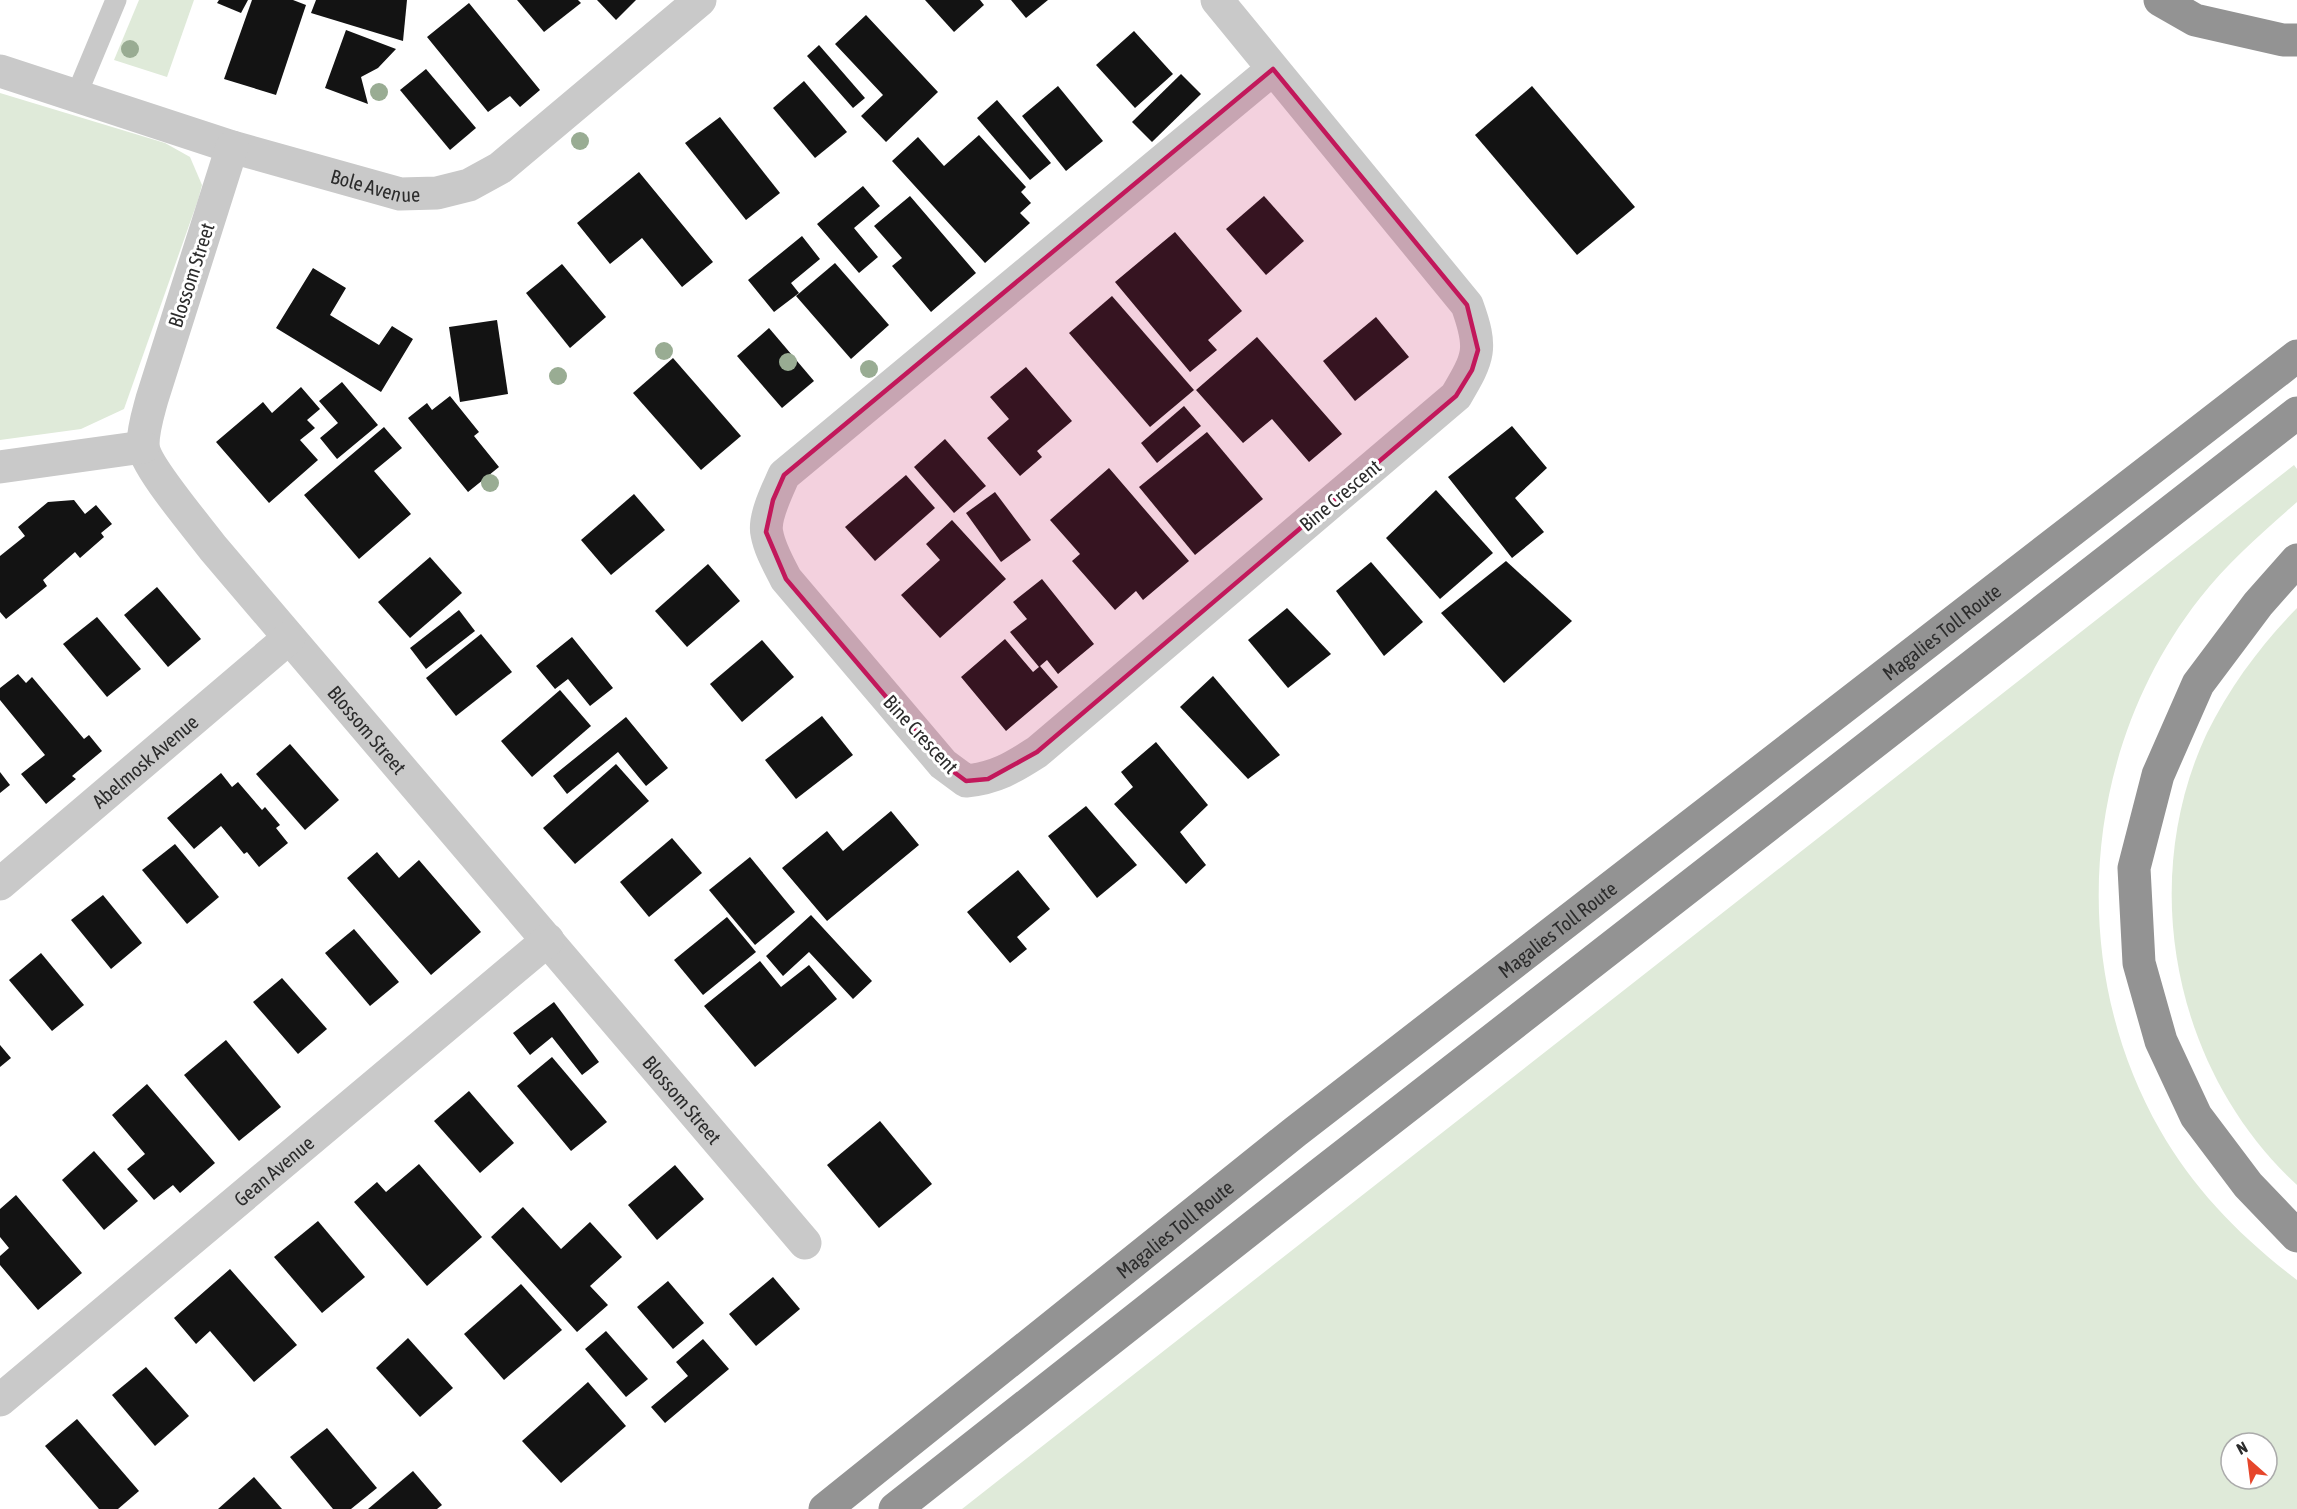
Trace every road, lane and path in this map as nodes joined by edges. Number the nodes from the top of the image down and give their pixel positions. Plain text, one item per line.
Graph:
1 (116, 0) edge
2 (700, 0) edge
3 (1217, 0) edge
4 (2160, 0) edge
5 (2297, 40) edge
6 (1272, 69) junction
7 (0, 71) edge
8 (76, 96) junction
9 (231, 147) junction
10 (2297, 356) edge
11 (2297, 413) edge
12 (143, 447) junction
13 (0, 467) edge
14 (2297, 560) edge
15 (289, 638) junction
16 (0, 884) edge
17 (548, 940) junction
18 (2297, 1236) edge
19 (805, 1243) dead end
20 (0, 1400) edge
21 (825, 1509) edge
22 (894, 1509) edge

1 - 8 lane
2 - 9 street, Bole Avenue
3 - 6 street, Bine Crescent
4 - 5 highway
6 - 6 street, Bine Crescent
7 - 8 street, Bole Avenue
8 - 9 street, Bole Avenue
9 - 12 street, Blossom Street
10 - 21 highway, Magalies Toll Route
11 - 22 highway
12 - 13 street
12 - 15 street, Blossom Street
14 - 18 highway
15 - 16 street, Abelmosk Avenue
15 - 17 street, Blossom Street
17 - 19 street, Blossom Street
17 - 20 street, Gean Avenue

